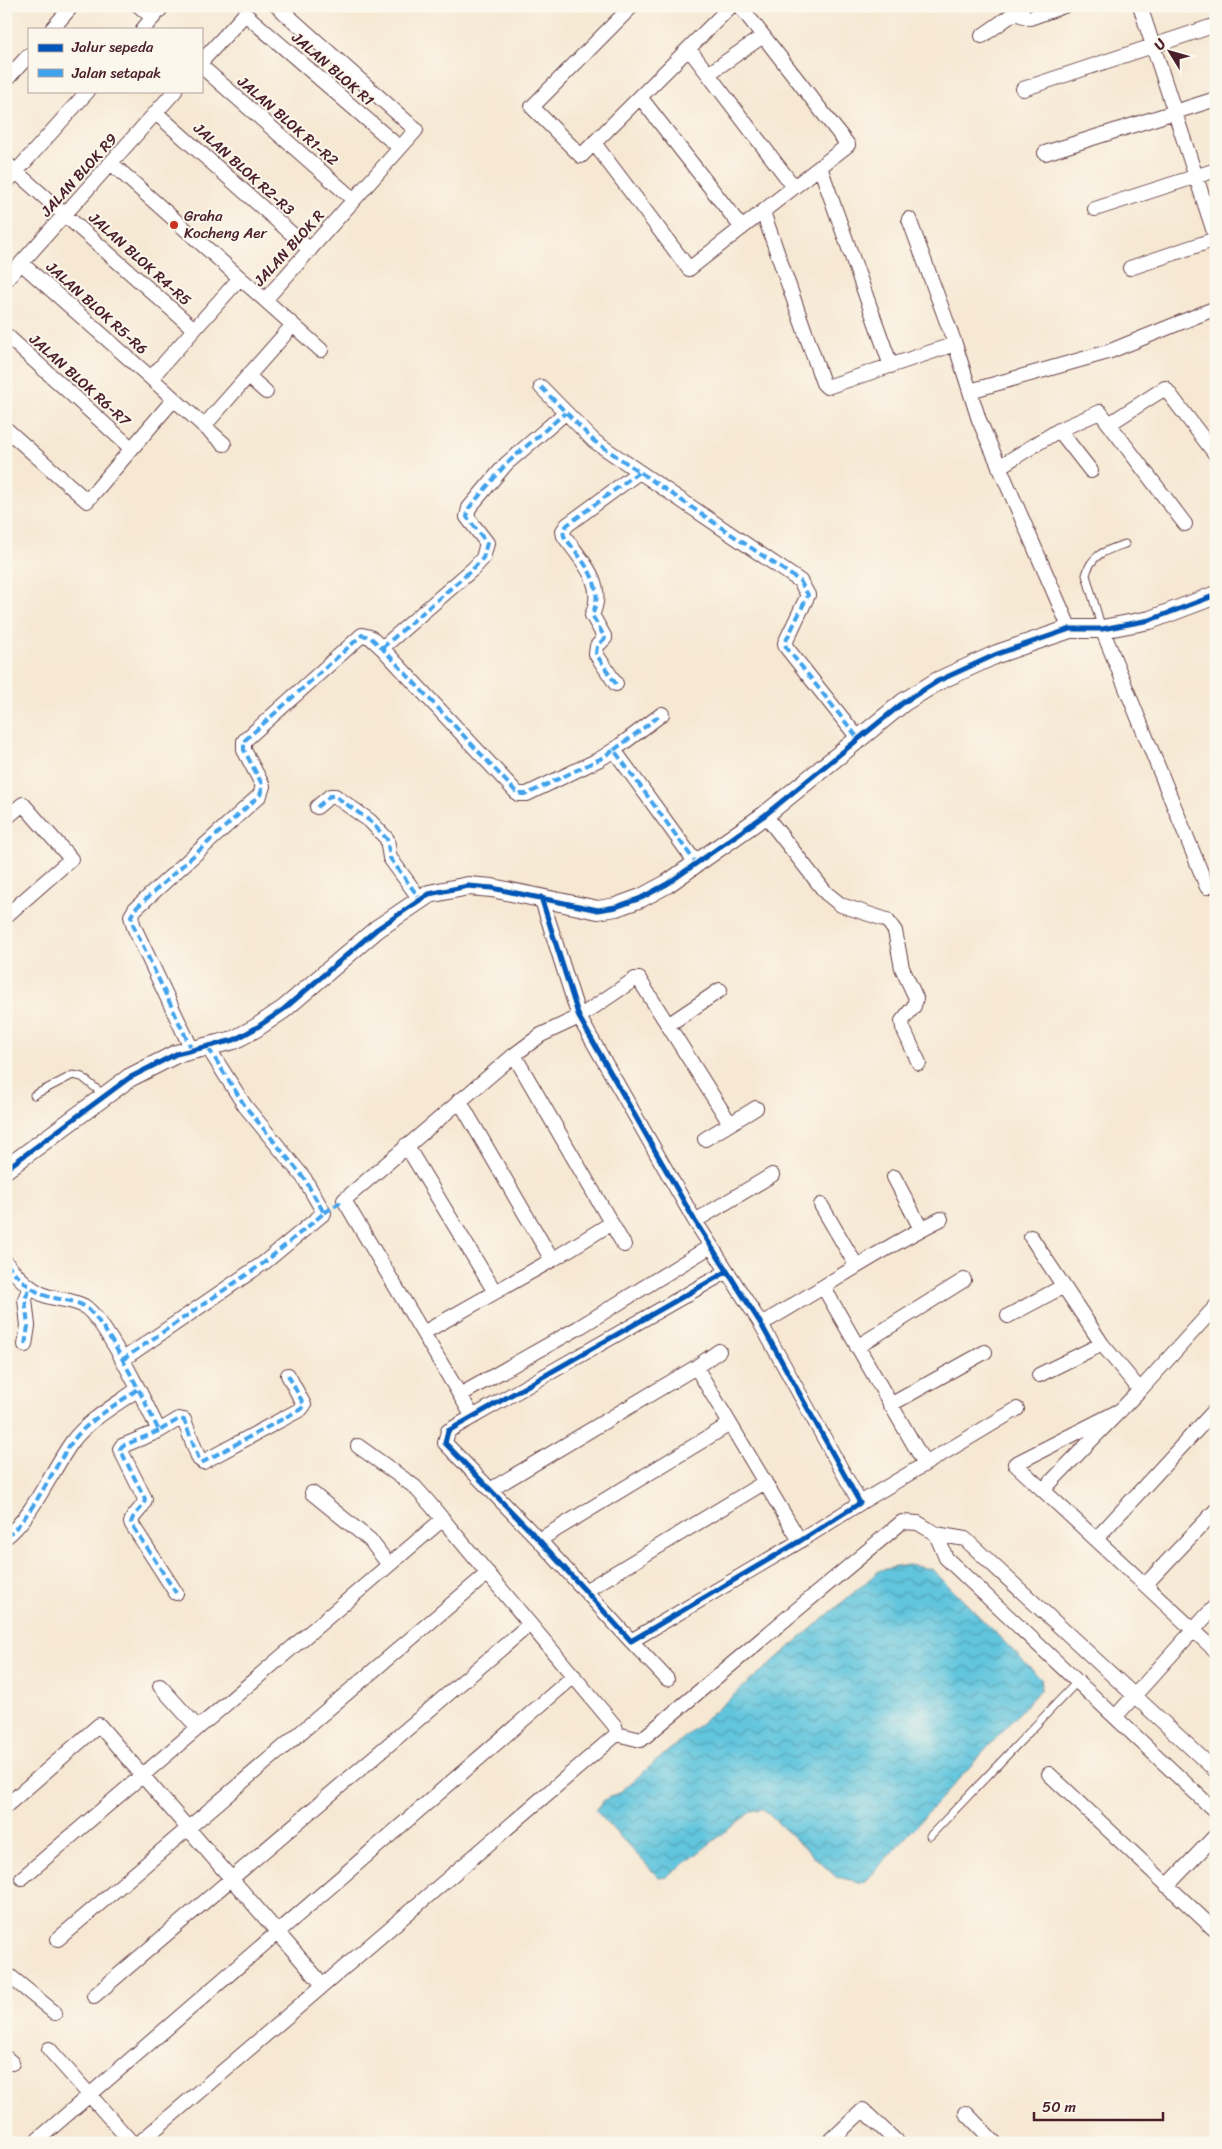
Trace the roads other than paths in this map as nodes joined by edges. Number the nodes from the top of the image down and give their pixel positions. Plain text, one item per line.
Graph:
1 (72, 6) edge
2 (139, 6) edge
3 (163, 6) edge
4 (277, 6) edge
5 (632, 6) edge
6 (731, 6) edge
7 (740, 6) edge
8 (1064, 6) edge
9 (1140, 6) edge
10 (1019, 9) edge
11 (148, 24) edge
12 (1216, 26) edge
13 (53, 28) edge
14 (763, 36) junction
15 (982, 36) dead end
16 (1154, 47) junction
17 (689, 48) junction
18 (28, 56) edge
19 (202, 63) edge
20 (202, 65) edge
21 (708, 74) junction
22 (6, 80) edge
23 (1023, 89) dead end
24 (87, 92) edge
25 (174, 92) edge
26 (640, 97) junction
27 (1216, 99) edge
28 (1174, 112) junction
29 (156, 113) junction
30 (594, 143) junction
31 (400, 148) junction
32 (1045, 153) dead end
33 (111, 164) junction
34 (11, 167) edge
35 (820, 167) junction
36 (1216, 170) edge
37 (1196, 177) junction
38 (6, 183) edge
39 (794, 187) junction
40 (354, 200) junction
41 (1095, 209) dead end
42 (763, 212) junction
43 (65, 214) junction
44 (909, 219) dead end
45 (742, 228) junction
46 (1216, 239) edge
47 (310, 250) junction
48 (21, 263) junction
49 (1130, 268) dead end
50 (240, 278) junction
51 (6, 280) edge
52 (265, 300) junction
53 (1216, 308) edge
54 (293, 325) junction
55 (194, 329) junction
56 (6, 335) edge
57 (955, 344) junction
58 (320, 350) dead end
59 (891, 366) junction
60 (248, 376) junction
61 (151, 378) junction
62 (541, 387) dead end
63 (970, 391) junction
64 (266, 392) dead end
65 (174, 399) junction
66 (565, 413) junction
67 (1109, 424) junction
68 (204, 426) junction
69 (6, 429) edge
70 (1059, 430) junction
71 (224, 444) dead end
72 (131, 448) junction
73 (1216, 455) edge
74 (998, 467) junction
75 (1091, 471) dead end
76 (639, 472) junction
77 (1185, 524) dead end
78 (1125, 544) dead end
79 (1216, 596) edge
80 (1070, 629) junction
81 (1102, 629) junction
82 (382, 648) junction
83 (616, 684) dead end
84 (662, 714) dead end
85 (858, 738) junction
86 (614, 750) junction
87 (317, 807) dead end
88 (765, 815) junction
89 (6, 818) edge
90 (696, 863) junction
91 (1207, 887) dead end
92 (541, 898) junction
93 (420, 899) junction
94 (6, 916) edge
95 (720, 990) dead end
96 (579, 1017) junction
97 (668, 1025) junction
98 (200, 1048) junction
99 (514, 1055) junction
100 (919, 1063) dead end
101 (34, 1095) dead end
102 (104, 1096) junction
103 (459, 1100) junction
104 (756, 1108) dead end
105 (729, 1122) junction
106 (705, 1139) dead end
107 (406, 1146) junction
108 (6, 1169) edge
109 (772, 1175) dead end
110 (894, 1177) dead end
111 (344, 1200) junction
112 (821, 1205) dead end
113 (324, 1213) junction
114 (941, 1219) dead end
115 (695, 1220) junction
116 (610, 1224) junction
117 (921, 1229) junction
118 (1032, 1237) dead end
119 (624, 1245) dead end
120 (711, 1246) junction
121 (552, 1260) junction
122 (6, 1263) edge
123 (856, 1265) junction
124 (726, 1272) junction
125 (964, 1280) dead end
126 (30, 1287) junction
127 (1062, 1287) junction
128 (824, 1288) junction
129 (495, 1292) junction
130 (1216, 1306) edge
131 (1008, 1316) dead end
132 (761, 1324) junction
133 (423, 1333) junction
134 (1102, 1344) junction
135 (25, 1345) dead end
136 (857, 1347) junction
137 (719, 1351) dead end
138 (985, 1352) dead end
139 (122, 1360) junction
140 (696, 1367) junction
141 (288, 1375) dead end
142 (1039, 1375) dead end
143 (138, 1388) junction
144 (1140, 1390) junction
145 (460, 1395) junction
146 (890, 1405) junction
147 (1017, 1409) dead end
148 (1216, 1409) edge
149 (1121, 1410) junction
150 (473, 1418) junction
151 (730, 1424) junction
152 (159, 1430) junction
153 (358, 1446) dead end
154 (925, 1464) junction
155 (765, 1482) junction
156 (490, 1490) junction
157 (1044, 1490) junction
158 (312, 1493) dead end
159 (860, 1503) junction
160 (1216, 1510) edge
161 (443, 1519) junction
162 (936, 1534) junction
163 (6, 1537) edge
164 (1096, 1539) junction
165 (539, 1540) junction
166 (800, 1541) junction
167 (389, 1565) junction
168 (488, 1572) junction
169 (1145, 1585) junction
170 (585, 1591) junction
171 (176, 1593) dead end
172 (1216, 1605) edge
173 (530, 1624) junction
174 (1193, 1629) junction
175 (631, 1641) junction
176 (1216, 1651) edge
177 (574, 1676) junction
178 (667, 1679) dead end
179 (1078, 1682) junction
180 (160, 1686) dead end
181 (1135, 1695) junction
182 (1116, 1716) junction
183 (198, 1728) junction
184 (617, 1734) junction
185 (1216, 1771) edge
186 (1049, 1774) dead end
187 (142, 1776) junction
188 (6, 1806) edge
189 (1216, 1812) edge
190 (188, 1828) junction
191 (1216, 1835) edge
192 (930, 1836) dead end
193 (22, 1878) dead end
194 (231, 1879) junction
195 (1167, 1886) junction
196 (1216, 1931) edge
197 (277, 1932) junction
198 (58, 1939) dead end
199 (6, 1973) edge
200 (324, 1985) junction
201 (94, 1996) dead end
202 (55, 2013) dead end
203 (49, 2049) dead end
204 (89, 2095) junction
205 (966, 2113) dead end
206 (34, 2143) edge
207 (132, 2143) edge
208 (139, 2143) edge
209 (828, 2143) edge
210 (898, 2143) edge
211 (994, 2143) edge

1 - 13 street
2 - 11 street
3 - 11 street
4 - 31 street, JALAN BLOK R
5 - 30 street
6 - 17 street
7 - 14 street
8 - 10 street
9 - 16 street
10 - 15 street
12 - 16 street
14 - 21 street
14 - 35 street
16 - 23 street
16 - 28 street
17 - 21 street
17 - 26 street
18 - 22 street
19 - 31 street, JALAN BLOK R1
20 - 40 street, JALAN BLOK R1-R2
21 - 39 street
24 - 34 street
25 - 29 street, JALAN BLOK R9
26 - 30 street
26 - 45 street
27 - 28 street
28 - 32 street
28 - 37 street
29 - 33 street, JALAN BLOK R9
29 - 47 street, JALAN BLOK R2-R3
30 - 45 street
31 - 40 street, JALAN BLOK R
33 - 43 street, JALAN BLOK R9
33 - 50 street
34 - 38 street
34 - 43 street, JALAN BLOK R4-R5
35 - 39 street
35 - 59 street
36 - 37 street
37 - 41 street
37 - 46 street
39 - 42 street
40 - 47 street, JALAN BLOK R
42 - 45 street
42 - 59 street
43 - 48 street, JALAN BLOK R9
43 - 55 street, JALAN BLOK R4-R5
44 - 57 street
46 - 49 street
47 - 52 street, JALAN BLOK R
48 - 51 street, JALAN BLOK R9
48 - 61 street, JALAN BLOK R5-R6
50 - 52 street, JALAN BLOK R
50 - 55 street, JALAN BLOK R
52 - 54 street
53 - 63 street
54 - 58 street
54 - 60 street
55 - 61 street, JALAN BLOK R
56 - 72 street, JALAN BLOK R6-R7
57 - 59 street
57 - 63 street
60 - 64 street
60 - 68 street
61 - 65 street
62 - 66 street
63 - 74 street
65 - 68 street
65 - 72 street
66 - 76 street
66 - 82 street
67 - 70 street
67 - 73 street
67 - 77 street
68 - 71 street
69 - 72 street
70 - 74 street
70 - 75 street
74 - 80 street
76 - 83 street
76 - 85 street
78 - 81 lane
79 - 81 street
80 - 81 street
80 - 85 street
81 - 91 street
82 - 86 street
82 - 98 street
84 - 86 street
85 - 88 street
86 - 90 street
87 - 93 street
88 - 90 street
88 - 100 street
89 - 94 street
90 - 92 street
92 - 93 street
92 - 96 street
93 - 98 street
95 - 97 street
96 - 97 street
96 - 99 street
96 - 115 street
97 - 105 street
98 - 102 street
98 - 113 street
99 - 103 street
99 - 116 street
101 - 102 lane
102 - 108 street
103 - 107 street
103 - 121 street
104 - 105 street
105 - 106 street
107 - 111 street
107 - 129 street
109 - 115 street
110 - 117 street
111 - 113 street
111 - 133 street
112 - 123 street
113 - 139 street
114 - 117 street
115 - 120 street
116 - 119 street
116 - 121 street
117 - 123 street
118 - 127 street
120 - 124 street
120 - 145 street
121 - 129 street
122 - 126 street
123 - 128 street
124 - 132 street
124 - 150 street
125 - 136 street
126 - 135 street
126 - 139 street
127 - 131 street
127 - 134 street
128 - 132 street
128 - 136 street
129 - 133 street
130 - 144 street
132 - 159 street
133 - 145 street
134 - 142 street
134 - 144 street
136 - 146 street
137 - 140 street
138 - 146 street
139 - 143 street
140 - 151 street
140 - 156 street
141 - 152 street
143 - 152 street
143 - 163 street
144 - 149 street
145 - 150 street
146 - 154 street
147 - 154 street
148 - 164 street
149 - 157 street
149 - 157 street
150 - 156 street
151 - 155 street
151 - 165 street
152 - 171 street
153 - 161 street
154 - 159 street
155 - 166 street
155 - 170 street
156 - 165 street
157 - 164 street
158 - 167 street
159 - 166 street
160 - 169 street
161 - 167 street
161 - 168 street
162 - 179 street
162 - 181 street
162 - 184 street
164 - 169 street
165 - 170 street
166 - 175 street
167 - 183 street
168 - 173 street
168 - 190 street
169 - 174 street
170 - 175 street
172 - 174 street
173 - 177 street
173 - 194 street
174 - 176 street
174 - 181 street
175 - 178 street
177 - 184 street
177 - 197 street
179 - 182 street
179 - 192 lane
180 - 183 street
181 - 182 street
181 - 185 street
182 - 189 street
183 - 187 street
184 - 200 street
186 - 195 street
187 - 188 street
187 - 190 street
187 - 193 street
190 - 194 street
190 - 198 street
191 - 195 street
194 - 197 street
194 - 201 street
195 - 196 street
197 - 200 street
197 - 204 street
199 - 202 street
200 - 208 street
203 - 204 street
204 - 206 street
204 - 207 street
205 - 211 street
209 - 210 street

